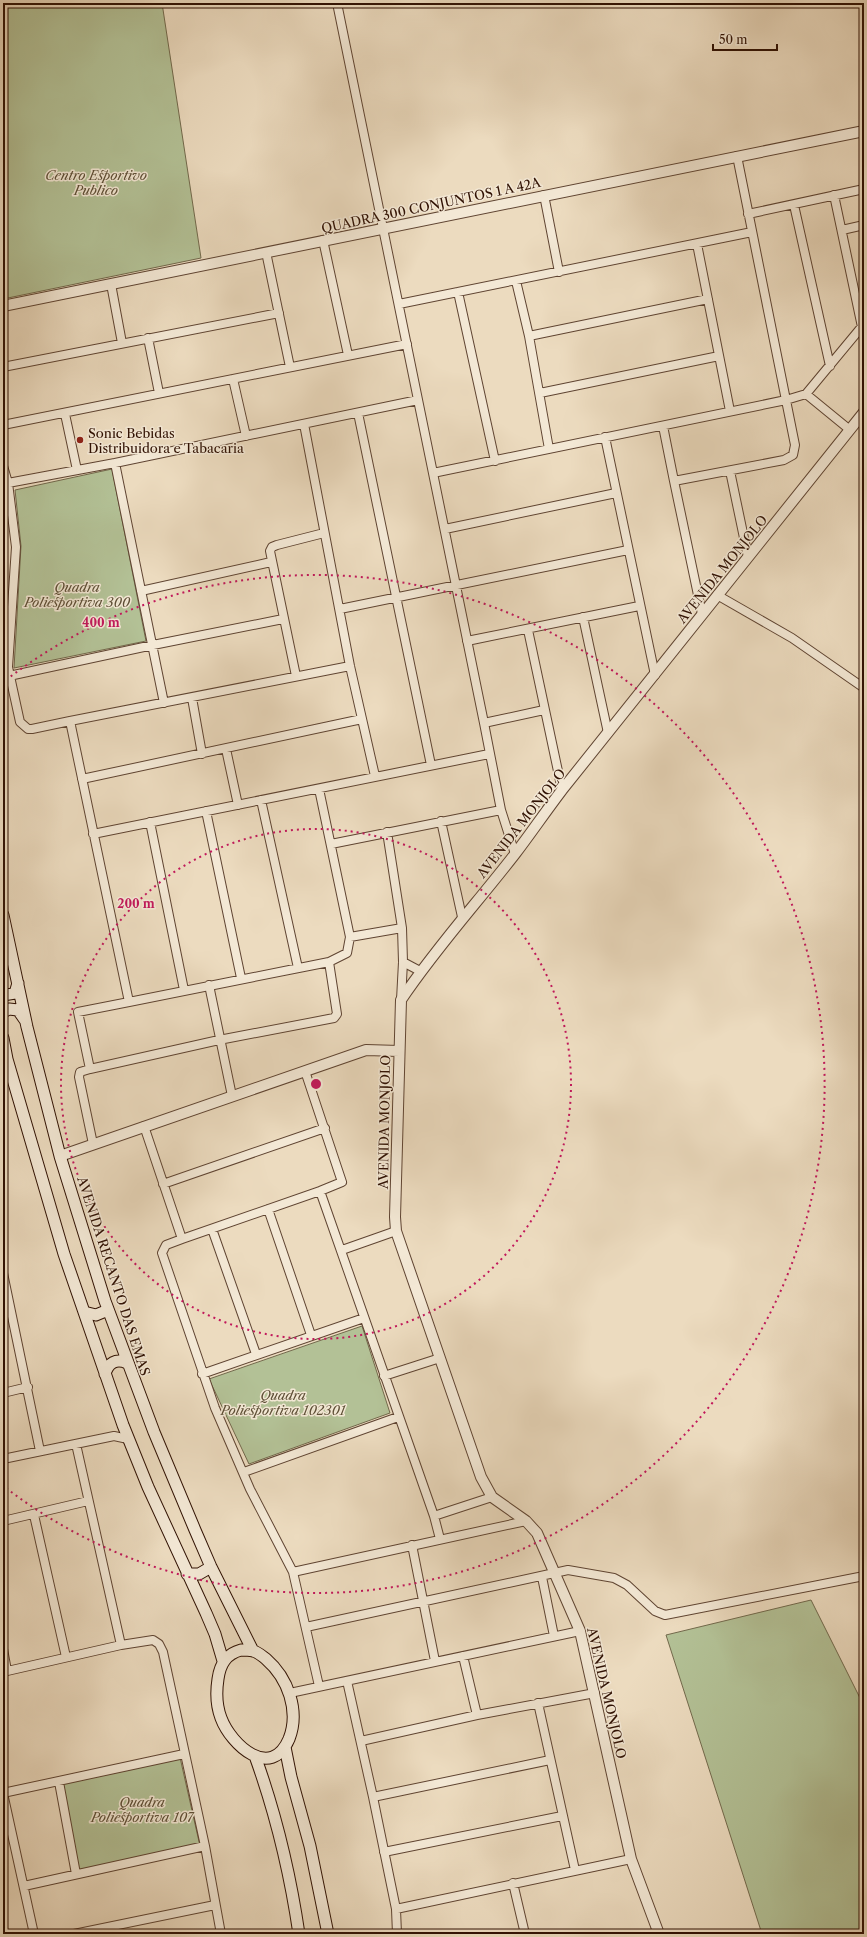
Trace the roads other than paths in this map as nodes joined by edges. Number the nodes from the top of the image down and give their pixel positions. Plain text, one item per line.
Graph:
1 (337, 3) edge
2 (864, 131) edge
3 (737, 156) junction
4 (864, 189) edge
5 (544, 195) junction
6 (834, 195) junction
7 (794, 205) junction
8 (748, 214) junction
9 (864, 225) edge
10 (383, 228) junction
11 (842, 230) junction
12 (752, 232) junction
13 (324, 240) junction
14 (697, 244) junction
15 (266, 252) junction
16 (559, 272) junction
17 (516, 281) junction
18 (111, 284) junction
19 (458, 292) junction
20 (708, 299) junction
21 (399, 304) junction
22 (3, 306) edge
23 (279, 313) junction
24 (863, 326) edge
25 (529, 336) junction
26 (148, 338) junction
27 (122, 343) junction
28 (407, 344) junction
29 (348, 355) junction
30 (719, 356) junction
31 (830, 366) junction
32 (3, 367) edge
33 (290, 367) junction
34 (233, 379) junction
35 (159, 393) junction
36 (540, 393) junction
37 (806, 394) junction
38 (418, 400) junction
39 (786, 400) junction
40 (730, 411) junction
41 (864, 412) edge
42 (358, 413) junction
43 (65, 414) junction
44 (304, 424) junction
45 (3, 425) edge
46 (663, 426) junction
47 (850, 430) junction
48 (246, 436) junction
49 (605, 438) junction
50 (549, 449) junction
51 (495, 461) junction
52 (115, 464) junction
53 (3, 466) edge
54 (77, 470) junction
55 (730, 471) junction
56 (434, 473) junction
57 (674, 481) junction
58 (8, 483) junction
59 (616, 493) junction
60 (445, 529) junction
61 (324, 533) junction
62 (628, 550) junction
63 (748, 557) junction
64 (271, 562) junction
65 (456, 585) junction
66 (141, 591) junction
67 (717, 594) junction
68 (397, 597) junction
69 (639, 606) junction
70 (340, 610) junction
71 (702, 614) junction
72 (583, 617) junction
73 (283, 619) junction
74 (528, 630) junction
75 (467, 641) junction
76 (152, 645) junction
77 (350, 666) junction
78 (655, 675) junction
79 (10, 676) junction
80 (296, 676) junction
81 (864, 688) edge
82 (192, 698) junction
83 (164, 703) junction
84 (544, 710) junction
85 (362, 719) junction
86 (70, 721) junction
87 (484, 723) junction
88 (608, 733) junction
89 (226, 749) junction
90 (202, 754) junction
91 (489, 754) junction
92 (431, 765) junction
93 (375, 776) junction
94 (82, 779) junction
95 (319, 789) junction
96 (562, 790) junction
97 (261, 800) junction
98 (238, 805) junction
99 (501, 810) junction
100 (206, 811) junction
101 (441, 821) junction
102 (150, 822) junction
103 (387, 832) junction
104 (93, 834) junction
105 (331, 844) junction
106 (515, 854) junction
107 (3, 916) edge
108 (462, 917) junction
109 (402, 928) junction
110 (350, 937) junction
111 (329, 962) junction
112 (403, 962) junction
113 (298, 968) junction
114 (420, 971) junction
115 (241, 978) junction
116 (18, 982) junction
117 (209, 985) junction
118 (184, 990) junction
119 (3, 995) edge
120 (400, 1000) junction
121 (128, 1002) junction
122 (3, 1012) edge
123 (26, 1020) junction
124 (3, 1038) edge
125 (219, 1040) junction
126 (399, 1051) junction
127 (90, 1069) junction
128 (305, 1071) junction
129 (232, 1096) junction
130 (144, 1126) junction
131 (325, 1128) junction
132 (93, 1144) junction
133 (60, 1156) junction
134 (163, 1184) junction
135 (320, 1192) junction
136 (268, 1209) junction
137 (212, 1228) junction
138 (396, 1231) junction
139 (182, 1239) junction
140 (342, 1250) junction
141 (3, 1273) edge
142 (108, 1310) junction
143 (84, 1312) junction
144 (364, 1318) junction
145 (311, 1335) junction
146 (256, 1354) junction
147 (440, 1358) junction
148 (127, 1363) junction
149 (105, 1374) junction
150 (202, 1374) junction
151 (384, 1376) junction
152 (28, 1387) junction
153 (3, 1393) edge
154 (398, 1417) junction
155 (123, 1425) junction
156 (114, 1436) junction
157 (128, 1439) junction
158 (76, 1444) junction
159 (40, 1451) junction
160 (3, 1459) edge
161 (244, 1472) junction
162 (492, 1497) junction
163 (88, 1501) junction
164 (34, 1515) junction
165 (434, 1516) junction
166 (3, 1521) edge
167 (526, 1521) junction
168 (440, 1539) junction
169 (412, 1545) junction
170 (210, 1567) junction
171 (293, 1572) junction
172 (555, 1573) junction
173 (187, 1574) junction
174 (864, 1576) edge
175 (542, 1577) junction
176 (423, 1602) junction
177 (306, 1626) junction
178 (580, 1631) junction
179 (554, 1636) junction
180 (121, 1645) junction
181 (3, 1649) edge
182 (254, 1651) junction
183 (463, 1656) junction
184 (66, 1657) junction
185 (223, 1661) junction
186 (435, 1661) junction
187 (5, 1672) edge
188 (347, 1681) junction
189 (319, 1686) junction
190 (290, 1693) junction
191 (595, 1693) junction
192 (538, 1703) junction
193 (477, 1715) junction
194 (361, 1740) junction
195 (285, 1747) junction
196 (184, 1754) junction
197 (255, 1756) junction
198 (550, 1760) junction
199 (59, 1782) junction
200 (3, 1793) edge
201 (373, 1797) junction
202 (562, 1816) junction
203 (205, 1846) junction
204 (384, 1852) junction
205 (631, 1859) junction
206 (575, 1870) junction
207 (76, 1874) junction
208 (514, 1883) junction
209 (24, 1886) junction
210 (215, 1905) junction
211 (396, 1908) junction
212 (34, 1934) edge
213 (74, 1934) edge
214 (221, 1934) edge
215 (299, 1934) edge
216 (328, 1934) edge
217 (397, 1934) edge
218 (524, 1934) edge
219 (660, 1934) edge

1 - 10 street
2 - 3 street, QUADRA 300 CONJUNTOS 1 A 42A
3 - 5 street, QUADRA 300 CONJUNTOS 1 A 42A
3 - 8 street
4 - 6 street
5 - 10 street, QUADRA 300 CONJUNTOS 1 A 42A
5 - 16 street
6 - 7 street
6 - 11 street
7 - 8 street
7 - 31 street
8 - 12 street
9 - 11 street
10 - 13 street, QUADRA 300 CONJUNTOS 1 A 42A
10 - 21 street
11 - 24 street
12 - 14 street
12 - 39 street
13 - 15 street, QUADRA 300 CONJUNTOS 1 A 42A
13 - 29 street
14 - 16 street
14 - 20 street
15 - 18 street, QUADRA 300 CONJUNTOS 1 A 42A
15 - 23 street
16 - 17 street
17 - 19 street
17 - 25 street
18 - 22 street, QUADRA 300 CONJUNTOS 1 A 42A
18 - 27 street
19 - 21 street
19 - 51 street
20 - 25 street
20 - 30 street
21 - 28 street
23 - 26 street
23 - 33 street
24 - 31 street
25 - 36 street
26 - 27 street
26 - 35 street
27 - 32 street
28 - 29 street
28 - 38 street
29 - 33 street
30 - 36 street
30 - 40 street
31 - 37 street
33 - 34 street
34 - 35 street
34 - 48 street
35 - 43 street
36 - 50 street
37 - 39 street
37 - 47 street
38 - 42 street
38 - 56 street
39 - 40 street
39 - 55 street
40 - 46 street
41 - 47 street, AVENIDA MONJOLO
42 - 44 street
42 - 68 street
43 - 45 street
43 - 54 street
44 - 48 street
44 - 61 street
46 - 49 street
46 - 57 street
47 - 63 street, AVENIDA MONJOLO
48 - 52 street
49 - 50 street
49 - 59 street
50 - 51 street
51 - 56 street
52 - 54 street
52 - 66 street
53 - 58 street
54 - 58 street
55 - 57 street
55 - 63 street
56 - 60 street
57 - 71 street
58 - 79 street
59 - 60 street
59 - 62 street
60 - 65 street
61 - 64 street
61 - 70 street
62 - 65 street
62 - 69 street
63 - 67 street, AVENIDA MONJOLO
64 - 66 street
64 - 73 street
65 - 68 street
65 - 75 street
66 - 76 street
67 - 71 street, AVENIDA MONJOLO
67 - 81 street
68 - 70 street
68 - 92 street
69 - 72 street
69 - 78 street
70 - 77 street
71 - 78 street, AVENIDA MONJOLO
72 - 74 street
72 - 88 street
73 - 76 street
73 - 80 street
74 - 75 street
74 - 84 street
75 - 87 street
76 - 79 street
76 - 83 street
77 - 80 street
77 - 85 street
78 - 88 street, AVENIDA MONJOLO
79 - 86 street
80 - 82 street
82 - 83 street
82 - 90 street
83 - 86 street
84 - 87 street
84 - 96 street
85 - 89 street
85 - 93 street
86 - 94 street
87 - 91 street
88 - 96 street, AVENIDA MONJOLO
89 - 90 street
89 - 98 street
90 - 94 street
91 - 92 street
91 - 99 street
92 - 93 street
93 - 95 street
94 - 104 street
95 - 97 street
95 - 105 street
96 - 106 street, AVENIDA MONJOLO
97 - 98 street
97 - 113 street
98 - 100 street
99 - 101 street
99 - 106 street
100 - 102 street
100 - 115 street
101 - 103 street
101 - 108 street
102 - 104 street
102 - 118 street
103 - 105 street
103 - 109 street
104 - 121 street
105 - 110 street
106 - 108 street, AVENIDA MONJOLO
107 - 116 main road, AVENIDA RECANTO DAS EMAS
108 - 114 street, AVENIDA MONJOLO
109 - 110 street
109 - 112 street
110 - 111 street
111 - 113 street
111 - 125 street
112 - 114 street
112 - 120 street
113 - 115 street
114 - 120 street, AVENIDA MONJOLO
115 - 117 street
116 - 119 main road
116 - 123 main road, AVENIDA RECANTO DAS EMAS
117 - 118 street
117 - 125 street
118 - 121 street
120 - 126 street, AVENIDA MONJOLO
121 - 127 street
122 - 123 main road
123 - 133 main road, AVENIDA RECANTO DAS EMAS
124 - 143 main road
125 - 127 street
125 - 129 street
126 - 128 street
126 - 138 street, AVENIDA MONJOLO
127 - 132 street
128 - 129 street
128 - 131 street
129 - 130 street
130 - 132 street
130 - 134 street
131 - 134 street
131 - 135 street
132 - 133 street
133 - 142 main road, AVENIDA RECANTO DAS EMAS
134 - 139 street
135 - 136 street
135 - 140 street
136 - 137 street
136 - 145 street
137 - 139 street
137 - 146 street
138 - 140 street
138 - 147 street, AVENIDA MONJOLO
139 - 150 street
140 - 144 street
141 - 152 street
142 - 143 main road
142 - 148 main road, AVENIDA RECANTO DAS EMAS
143 - 149 main road
144 - 145 street
144 - 151 street
145 - 146 street
146 - 150 street
147 - 151 street
147 - 162 street, AVENIDA MONJOLO
148 - 149 main road
148 - 170 main road, AVENIDA RECANTO DAS EMAS
149 - 155 main road
150 - 161 street
151 - 154 street
152 - 153 street
152 - 159 street
154 - 161 street
154 - 165 street
155 - 156 street
155 - 157 main road
156 - 157 street
156 - 158 street
157 - 173 main road
158 - 159 street
158 - 163 street
159 - 160 street
161 - 171 street
162 - 165 street
162 - 167 street, AVENIDA MONJOLO
163 - 164 street
163 - 180 street
164 - 166 street
164 - 184 street
165 - 168 street
167 - 168 street
167 - 172 street, AVENIDA MONJOLO
168 - 169 street
169 - 171 street
169 - 176 street
170 - 173 main road
170 - 182 main road, AVENIDA RECANTO DAS EMAS
171 - 177 street
172 - 174 street
172 - 175 street
172 - 178 street, AVENIDA MONJOLO
173 - 185 main road
175 - 176 street
175 - 179 street
176 - 177 street
176 - 186 street
177 - 189 street
178 - 179 street
178 - 191 street, AVENIDA MONJOLO
179 - 183 street
180 - 184 street
180 - 196 street
181 - 187 street
182 - 185 main road
182 - 190 main road
183 - 186 street
183 - 193 street
184 - 187 street
185 - 197 main road
186 - 188 street
188 - 189 street
188 - 194 street
189 - 190 street
190 - 195 main road
191 - 192 street
191 - 205 street, AVENIDA MONJOLO
192 - 193 street
192 - 198 street
193 - 194 street
194 - 201 street
195 - 197 main road
195 - 216 main road
196 - 199 street
196 - 203 street
197 - 215 main road
198 - 201 street
198 - 202 street
199 - 200 street
199 - 207 street
200 - 209 street
201 - 204 street
202 - 204 street
202 - 206 street
203 - 207 street
203 - 210 street
204 - 211 street
205 - 206 street
205 - 219 street, AVENIDA MONJOLO
206 - 208 street
207 - 209 street
208 - 211 street
208 - 218 street
209 - 212 street
210 - 213 street
210 - 214 street
211 - 217 street

